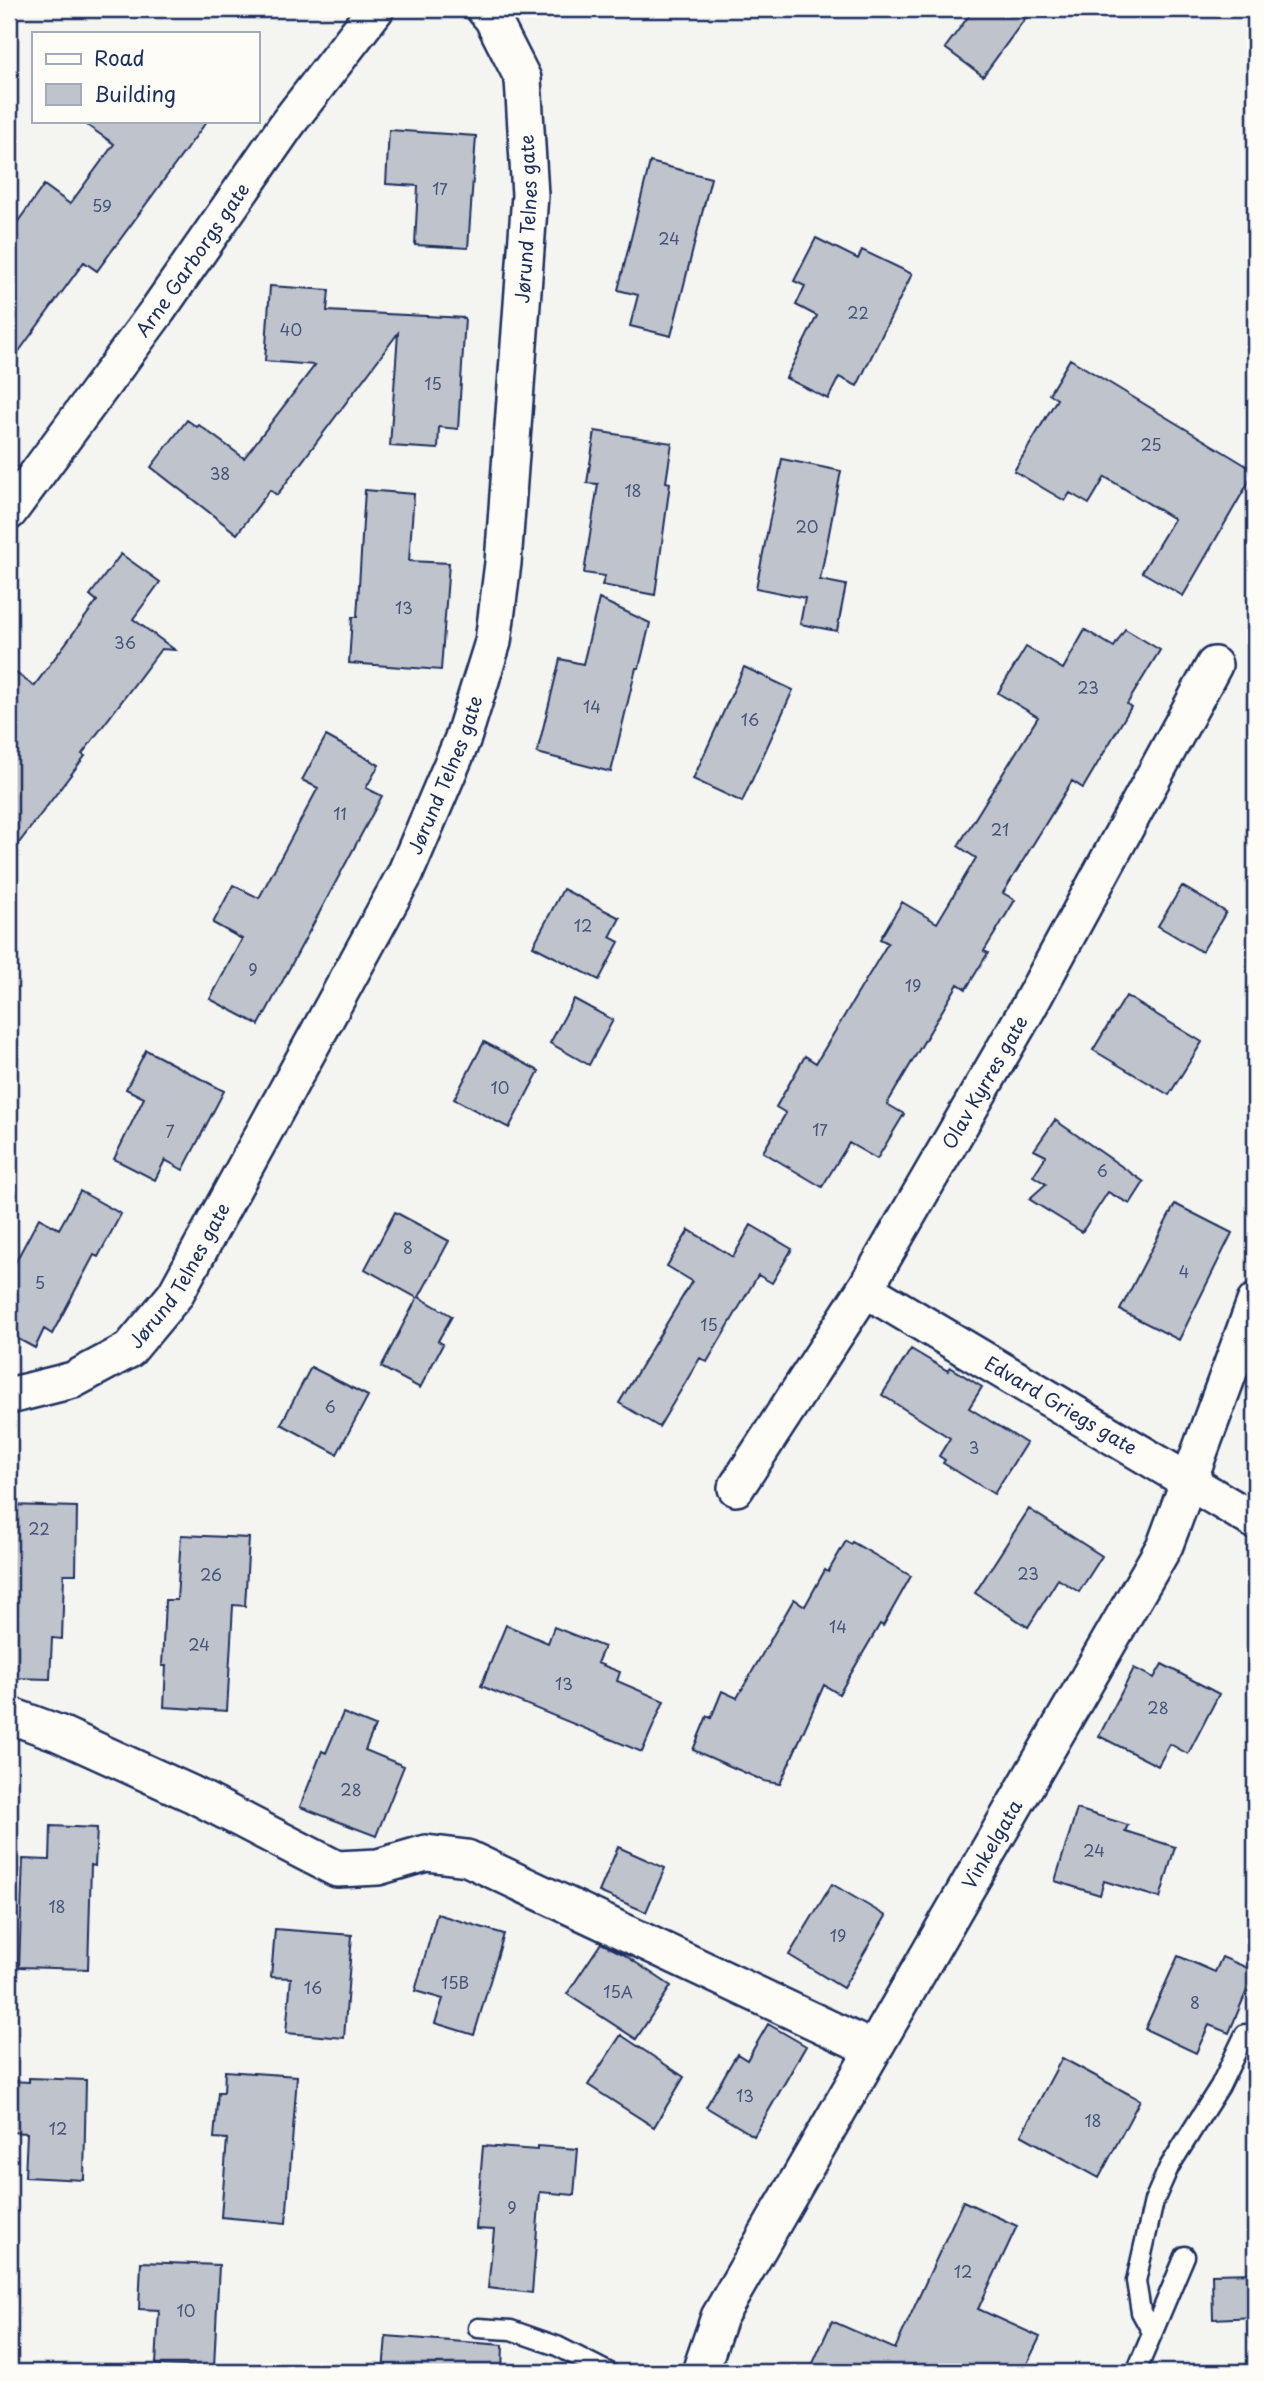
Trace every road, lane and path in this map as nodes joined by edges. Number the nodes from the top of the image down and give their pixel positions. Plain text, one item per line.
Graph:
1 (376, 9) edge
2 (484, 9) edge
3 (9, 512) edge
4 (1214, 665) dead end
5 (865, 1289) junction
6 (1255, 1302) edge
7 (9, 1396) edge
8 (1189, 1482) junction
9 (736, 1488) dead end
10 (1255, 1521) edge
11 (9, 1715) edge
12 (1245, 2034) dead end
13 (873, 2049) junction
14 (1185, 2256) dead end
15 (478, 2328) dead end
16 (1152, 2332) junction
17 (608, 2372) edge
18 (700, 2372) edge
19 (1136, 2372) edge

1 - 3 street, Arne Garborgs gate
2 - 7 street, Jørund Telnes gate
4 - 5 street, Olav Kyrres gate
5 - 8 street, Edvard Griegs gate
5 - 9 street, Olav Kyrres gate
6 - 8 street, Vinkelgata
8 - 10 street, Edvard Griegs gate
8 - 13 street, Vinkelgata
11 - 13 street
12 - 16 lane
13 - 18 street, Vinkelgata
14 - 16 lane
15 - 17 lane
16 - 19 lane

